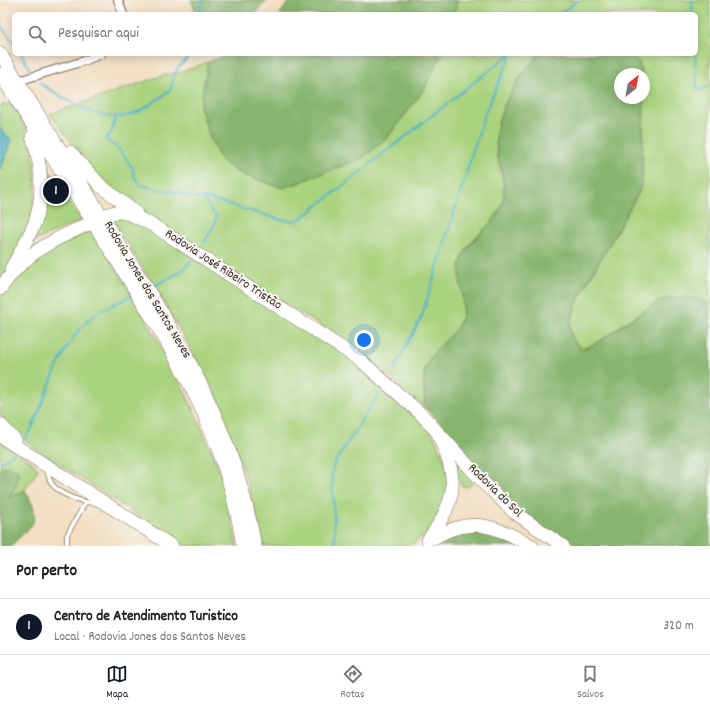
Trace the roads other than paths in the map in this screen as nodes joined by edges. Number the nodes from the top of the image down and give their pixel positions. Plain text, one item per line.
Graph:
1 (118, 0) edge
2 (122, 12) edge
3 (0, 53) edge
4 (96, 56) edge
5 (0, 74) edge
6 (18, 81) junction
7 (40, 115) junction
8 (26, 118) junction
9 (97, 220) junction
10 (154, 226) junction
11 (0, 289) edge
12 (0, 424) edge
13 (435, 428) junction
14 (0, 436) edge
15 (48, 467) junction
16 (85, 503) junction
17 (105, 505) junction
18 (425, 543) edge
19 (67, 546) edge
20 (172, 546) edge
21 (243, 546) edge
22 (255, 546) edge
23 (532, 546) edge
24 (563, 546) edge

1 - 2 street
3 - 6 main road, Rodovia Jones dos Santos Neves
4 - 6 street
5 - 8 main road, Rodovia Jones dos Santos Neves
6 - 7 main road, Rodovia Jones dos Santos Neves
7 - 9 main road, Rodovia Jones dos Santos Neves
7 - 10 main road
8 - 9 main road, Rodovia Jones dos Santos Neves
8 - 11 main road
9 - 10 main road, Rodovia José Ribeiro Tristão
9 - 11 main road, Rodovia José Ribeiro Tristão
9 - 21 main road, Rodovia Jones dos Santos Neves
9 - 22 main road, Rodovia Jones dos Santos Neves
10 - 13 main road, Rodovia José Ribeiro Tristão
12 - 15 main road
13 - 18 main road
13 - 24 main road, Rodovia do Sol
14 - 15 main road
15 - 16 lane
15 - 17 main road
16 - 17 lane
16 - 19 lane
17 - 20 main road
18 - 23 main road, Rodovia do Sol

